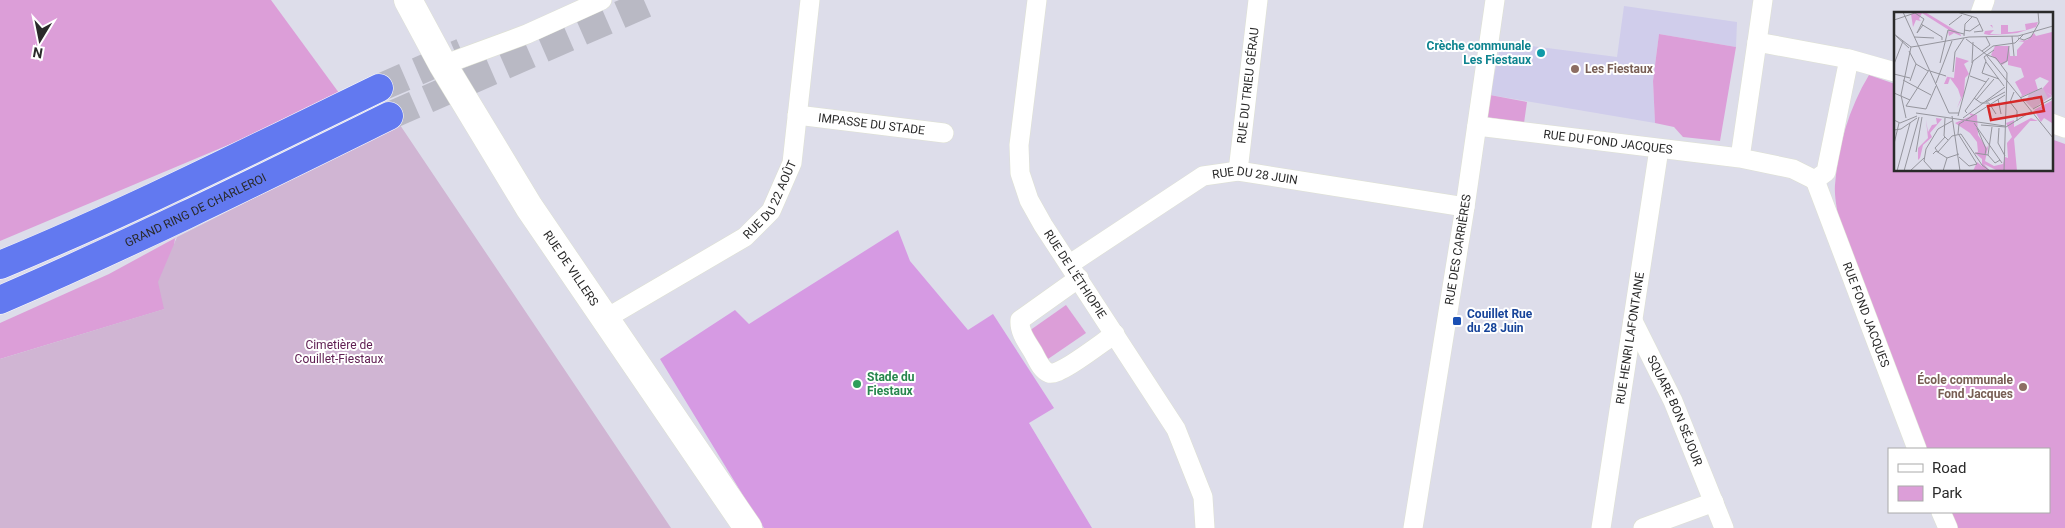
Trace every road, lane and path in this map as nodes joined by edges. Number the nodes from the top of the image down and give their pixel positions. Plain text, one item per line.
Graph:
1 (408, 0) edge
2 (602, 0) edge
3 (810, 0) edge
4 (1037, 0) edge
5 (1258, 0) edge
6 (1495, 0) edge
7 (1763, 0) edge
8 (1985, 0) edge
9 (1981, 12) edge
10 (1757, 42) junction
11 (1849, 59) junction
12 (443, 65) junction
13 (1894, 72) edge
14 (379, 88) tunnel mouth
15 (797, 115) junction
16 (390, 116) tunnel mouth
17 (2052, 123) edge
18 (1477, 126) junction
19 (2065, 128) edge
20 (944, 133) dead end
21 (1659, 149) junction
22 (1740, 158) junction
23 (1238, 171) junction
24 (1814, 180) junction
25 (1465, 207) junction
26 (0, 265) edge
27 (1074, 271) junction
28 (0, 300) edge
29 (605, 319) junction
30 (1633, 321) junction
31 (1115, 334) junction
32 (1918, 448) edge
33 (1714, 502) junction
34 (1941, 513) edge
35 (748, 528) edge
36 (1205, 528) edge
37 (1413, 528) edge
38 (1601, 528) edge
39 (1643, 528) edge
40 (1724, 528) edge
41 (1948, 528) edge

1 - 12 street, RUE DE VILLERS
2 - 12 street
3 - 15 street, RUE DU 22 AOÛT
4 - 27 street, RUE DE L'ÉTHIOPIE
5 - 23 street, RUE DU TRIEU GÉRAU
6 - 18 street, RUE DES CARRIÈRES
7 - 10 street
8 - 9 street
10 - 11 street
10 - 22 street
11 - 13 street
11 - 24 street
12 - 29 street, RUE DE VILLERS
14 - 26 highway
15 - 20 street, IMPASSE DU STADE
15 - 29 street, RUE DU 22 AOÛT
16 - 28 highway, GRAND RING DE CHARLEROI
17 - 19 street
18 - 21 street, RUE DU FOND JACQUES
18 - 25 street, RUE DES CARRIÈRES
21 - 22 street, RUE DU FOND JACQUES
21 - 30 street, RUE HENRI LAFONTAINE
22 - 24 street, RUE DU FOND JACQUES
23 - 25 street, RUE DU 28 JUIN
23 - 27 street, RUE DU 28 JUIN
24 - 32 street, RUE FOND JACQUES
25 - 37 street, RUE DES CARRIÈRES
27 - 31 street, RUE DE L'ÉTHIOPIE
27 - 31 street, RUE DU 28 JUIN
29 - 35 street, RUE DE VILLERS
30 - 33 street, SQUARE BON SÉJOUR
30 - 38 street, RUE HENRI LAFONTAINE
31 - 36 street, RUE DE L'ÉTHIOPIE
33 - 39 street
33 - 40 street, SQUARE BON SÉJOUR
34 - 41 street

